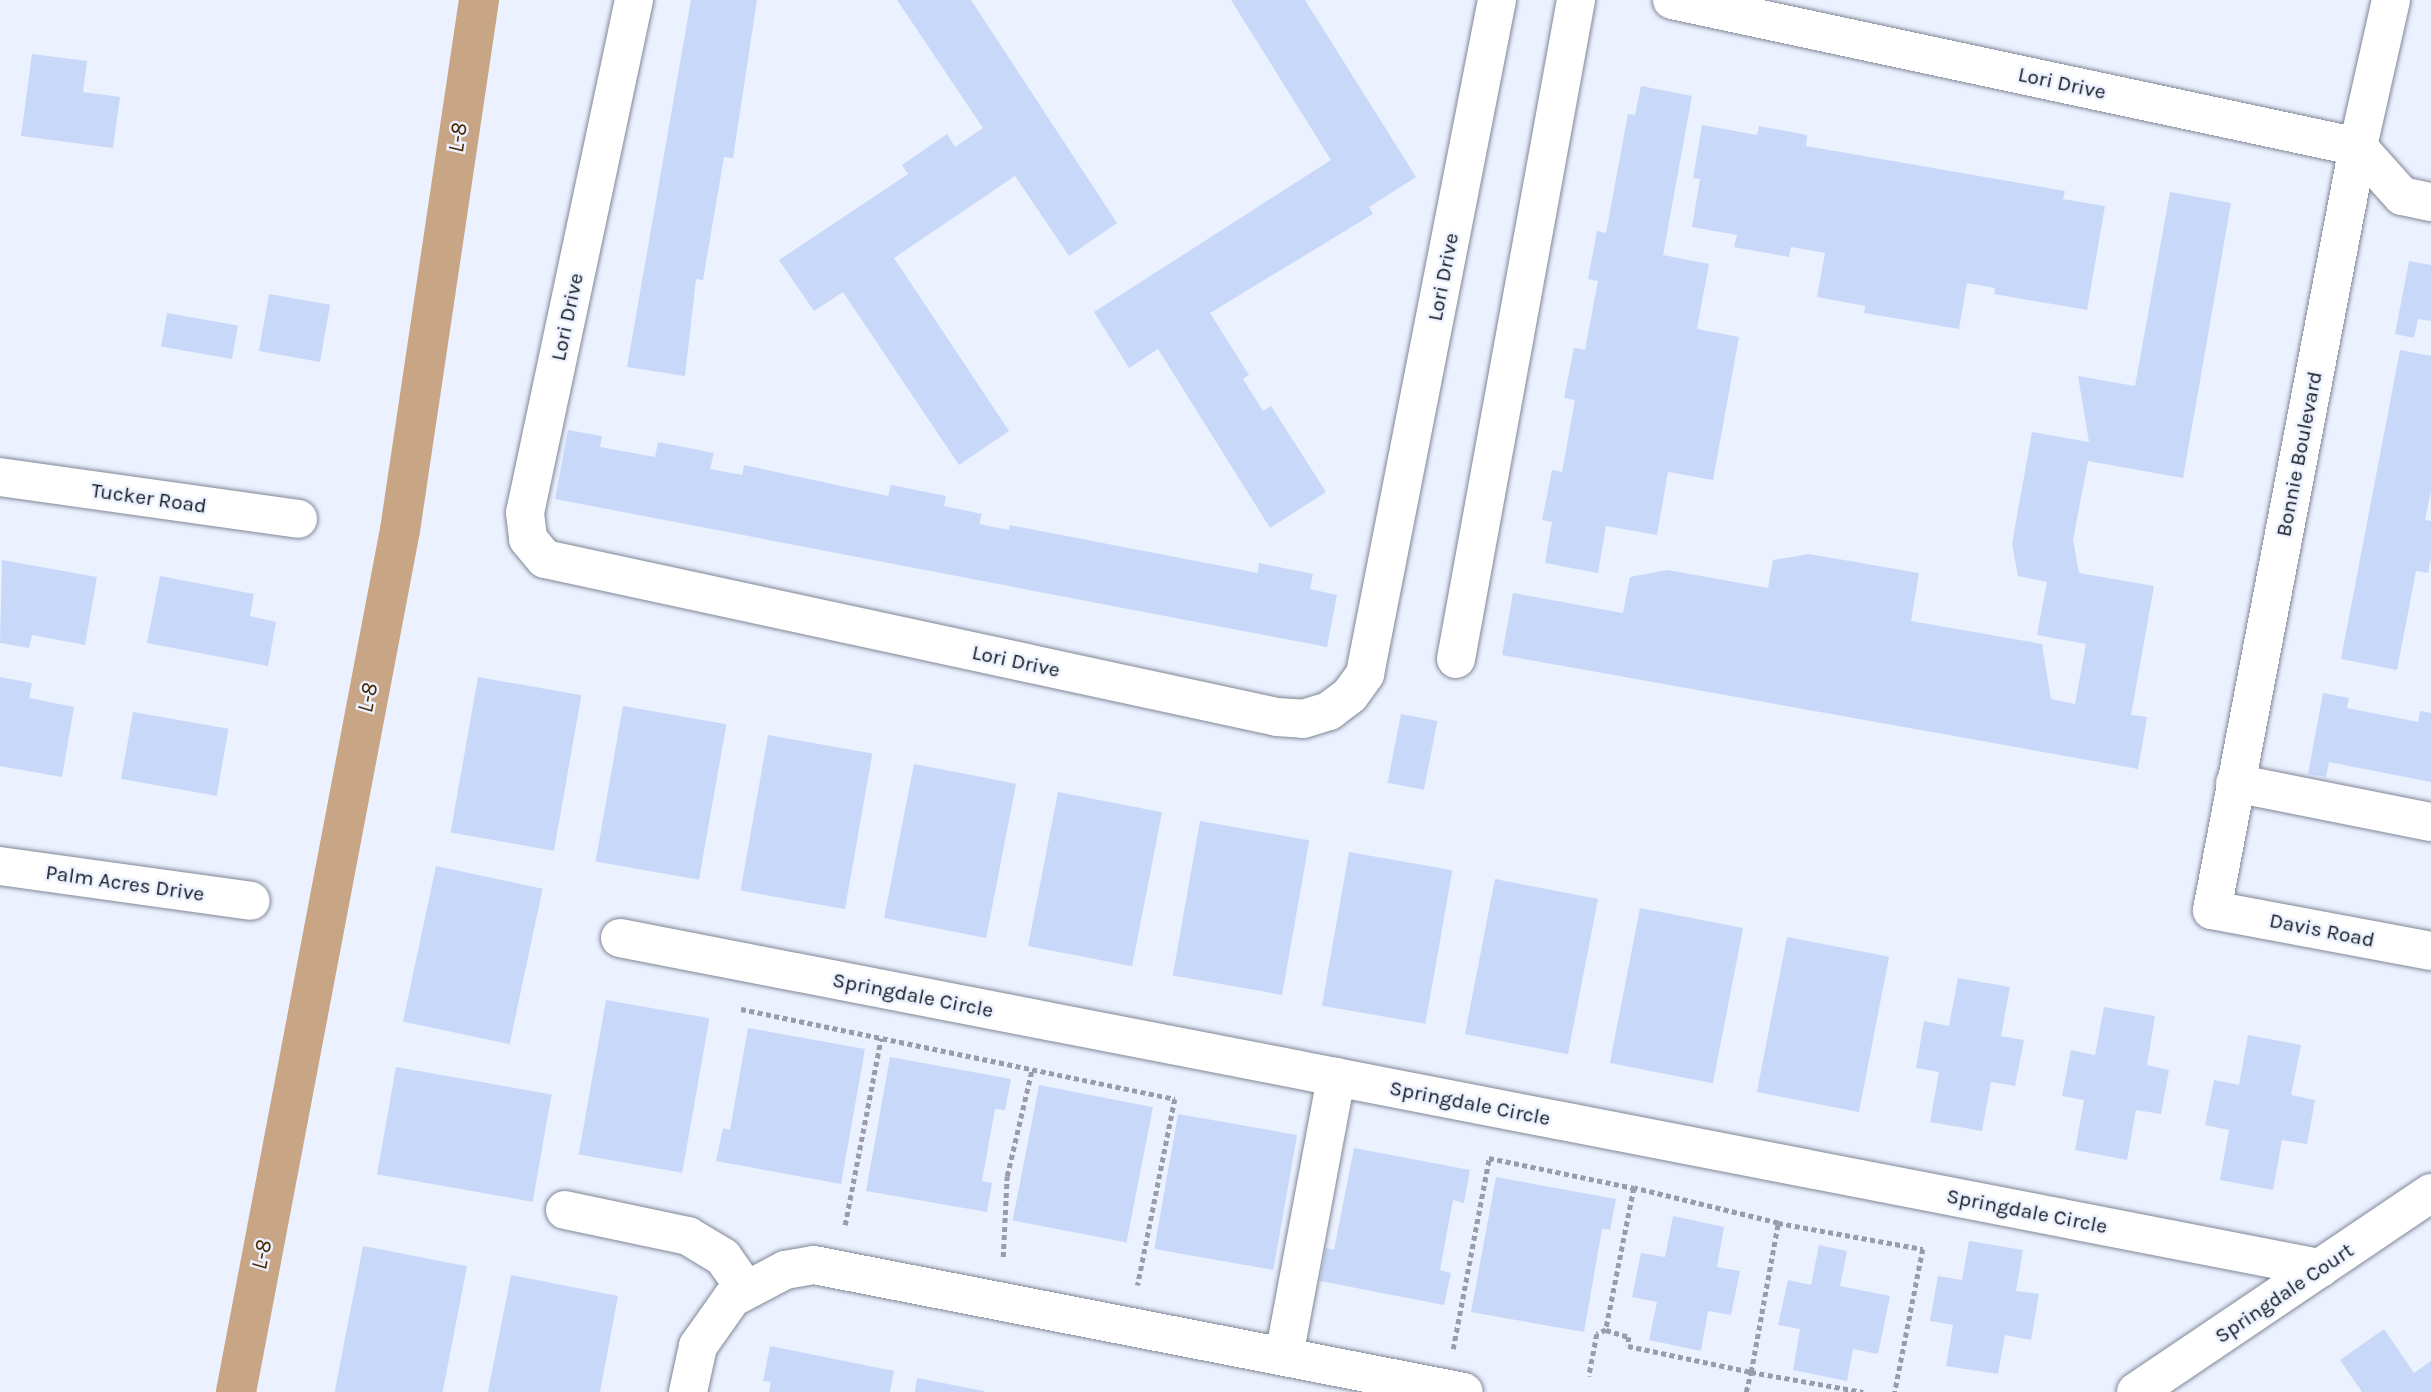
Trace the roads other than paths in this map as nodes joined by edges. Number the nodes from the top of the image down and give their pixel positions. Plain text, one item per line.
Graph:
1 (634, 0) edge
2 (1497, 0) edge
3 (1576, 0) edge
4 (1672, 0) edge
5 (2391, 0) edge
6 (2358, 147) junction
7 (2431, 202) edge
8 (0, 477) edge
9 (298, 519) dead end
10 (1456, 659) dead end
11 (2235, 783) junction
12 (2431, 822) edge
13 (0, 866) edge
14 (251, 901) dead end
15 (2212, 910) joint
16 (620, 938) dead end
17 (2431, 951) edge
18 (1336, 1077) junction
19 (2431, 1193) edge
20 (565, 1210) dead end
21 (2320, 1268) junction
22 (745, 1289) junction
23 (1284, 1356) junction
24 (688, 1392) edge
25 (1464, 1392) edge
26 (2136, 1392) edge

1 - 2 street, Lori Drive
3 - 10 street
4 - 6 street, Lori Drive
5 - 6 street, Bonnie Boulevard
6 - 7 street
6 - 11 street, Bonnie Boulevard
8 - 9 street, Tucker Road
11 - 12 street
11 - 15 street, Bonnie Boulevard
13 - 14 street, Palm Acres Drive
15 - 17 street, Davis Road
16 - 18 street, Springdale Circle
18 - 21 street, Springdale Circle
18 - 23 street
19 - 21 street, Springdale Court
20 - 22 street
21 - 26 street, Springdale Court
22 - 23 street
22 - 24 street
23 - 25 street

